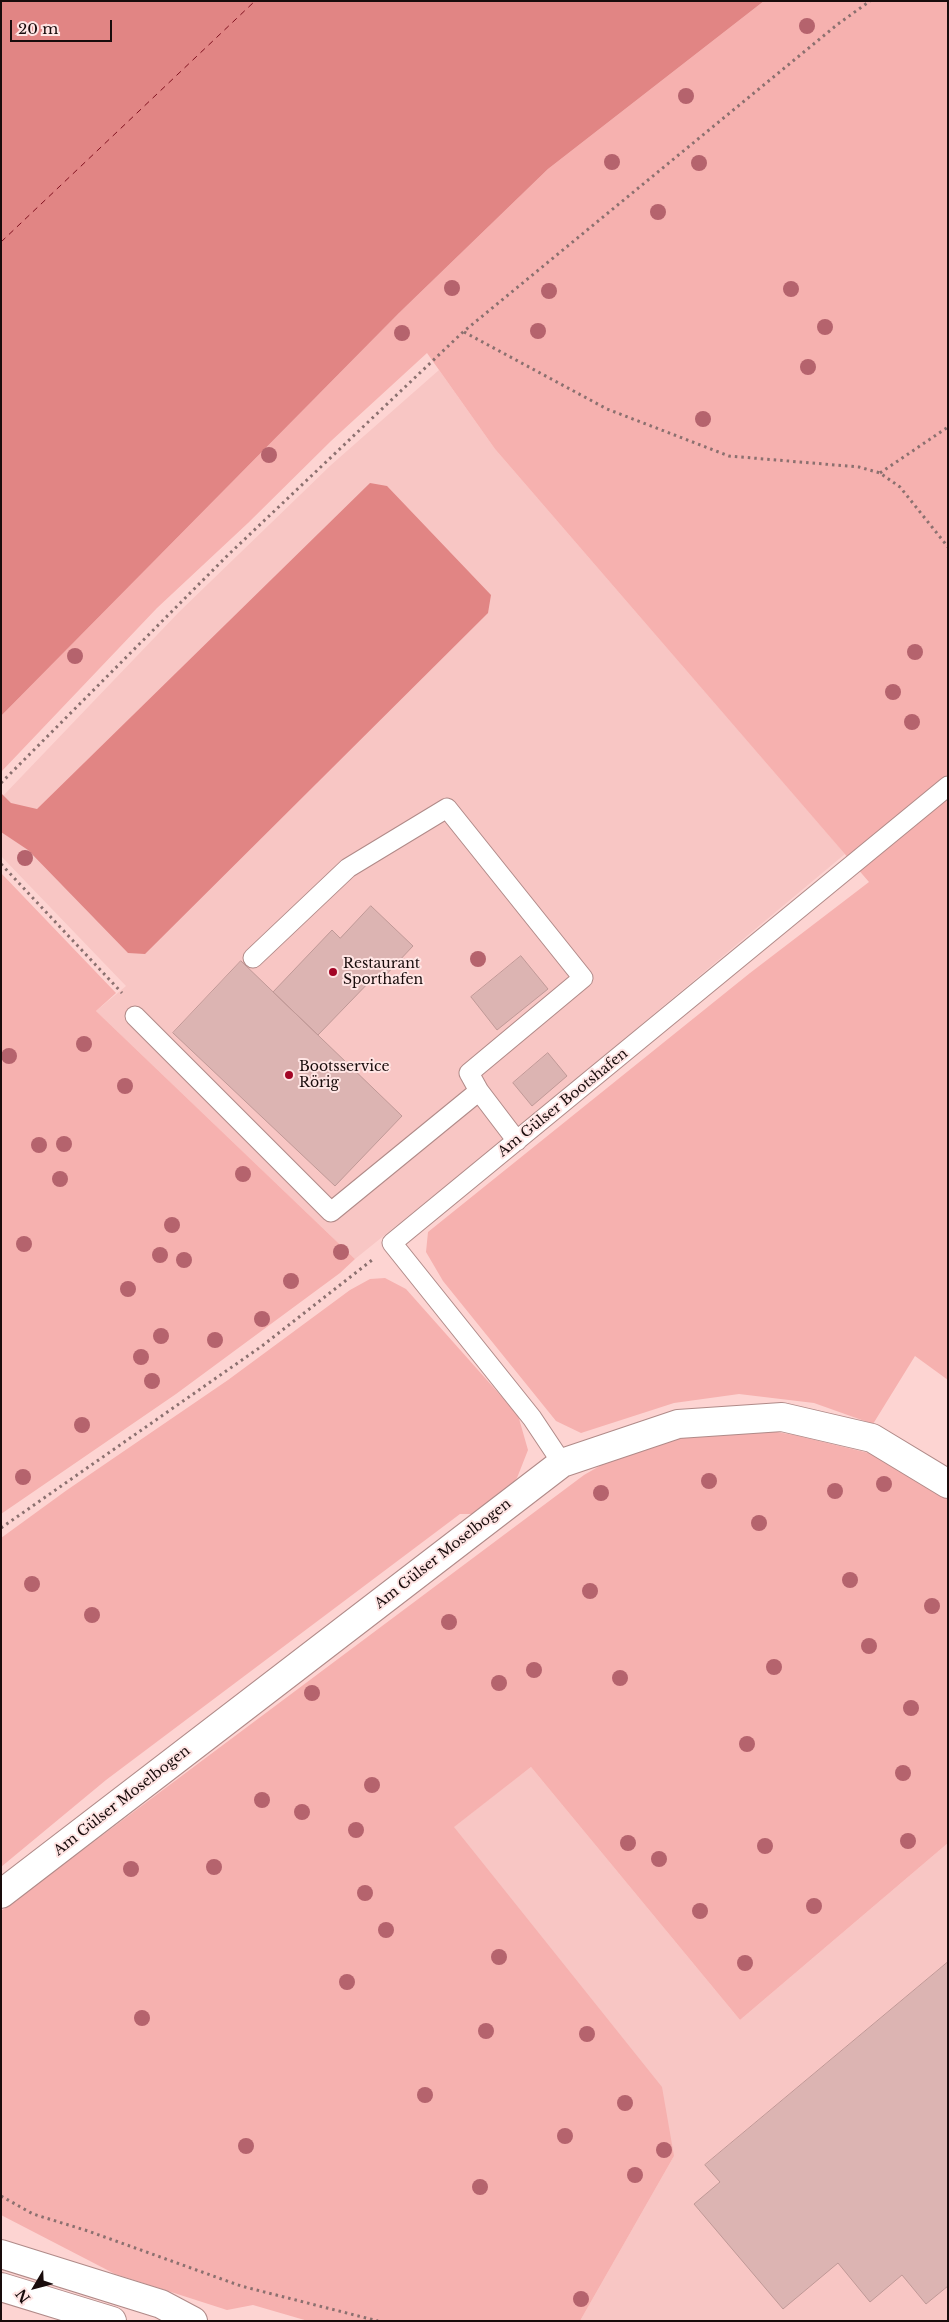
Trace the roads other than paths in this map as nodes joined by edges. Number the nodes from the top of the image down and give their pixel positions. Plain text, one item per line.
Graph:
1 (948, 786) edge
2 (253, 958) dead end
3 (135, 1016) road end
4 (479, 1091) junction
5 (517, 1141) junction
6 (562, 1463) junction
7 (948, 1484) edge
8 (1, 1894) edge
9 (1, 2241) edge
10 (1, 2254) edge
11 (34, 2264) junction
12 (1, 2287) edge
13 (76, 2314) edge
14 (112, 2321) edge
15 (193, 2321) edge

1 - 5 lane, Am Gülser Bootshafen
2 - 4 lane
3 - 4 lane
4 - 5 lane
5 - 6 lane, Am Gülser Bootshafen
6 - 7 street, Am Gülser Moselbogen
6 - 8 street, Am Gülser Moselbogen
9 - 11 street
10 - 11 street
11 - 15 street
12 - 13 street
13 - 14 street

